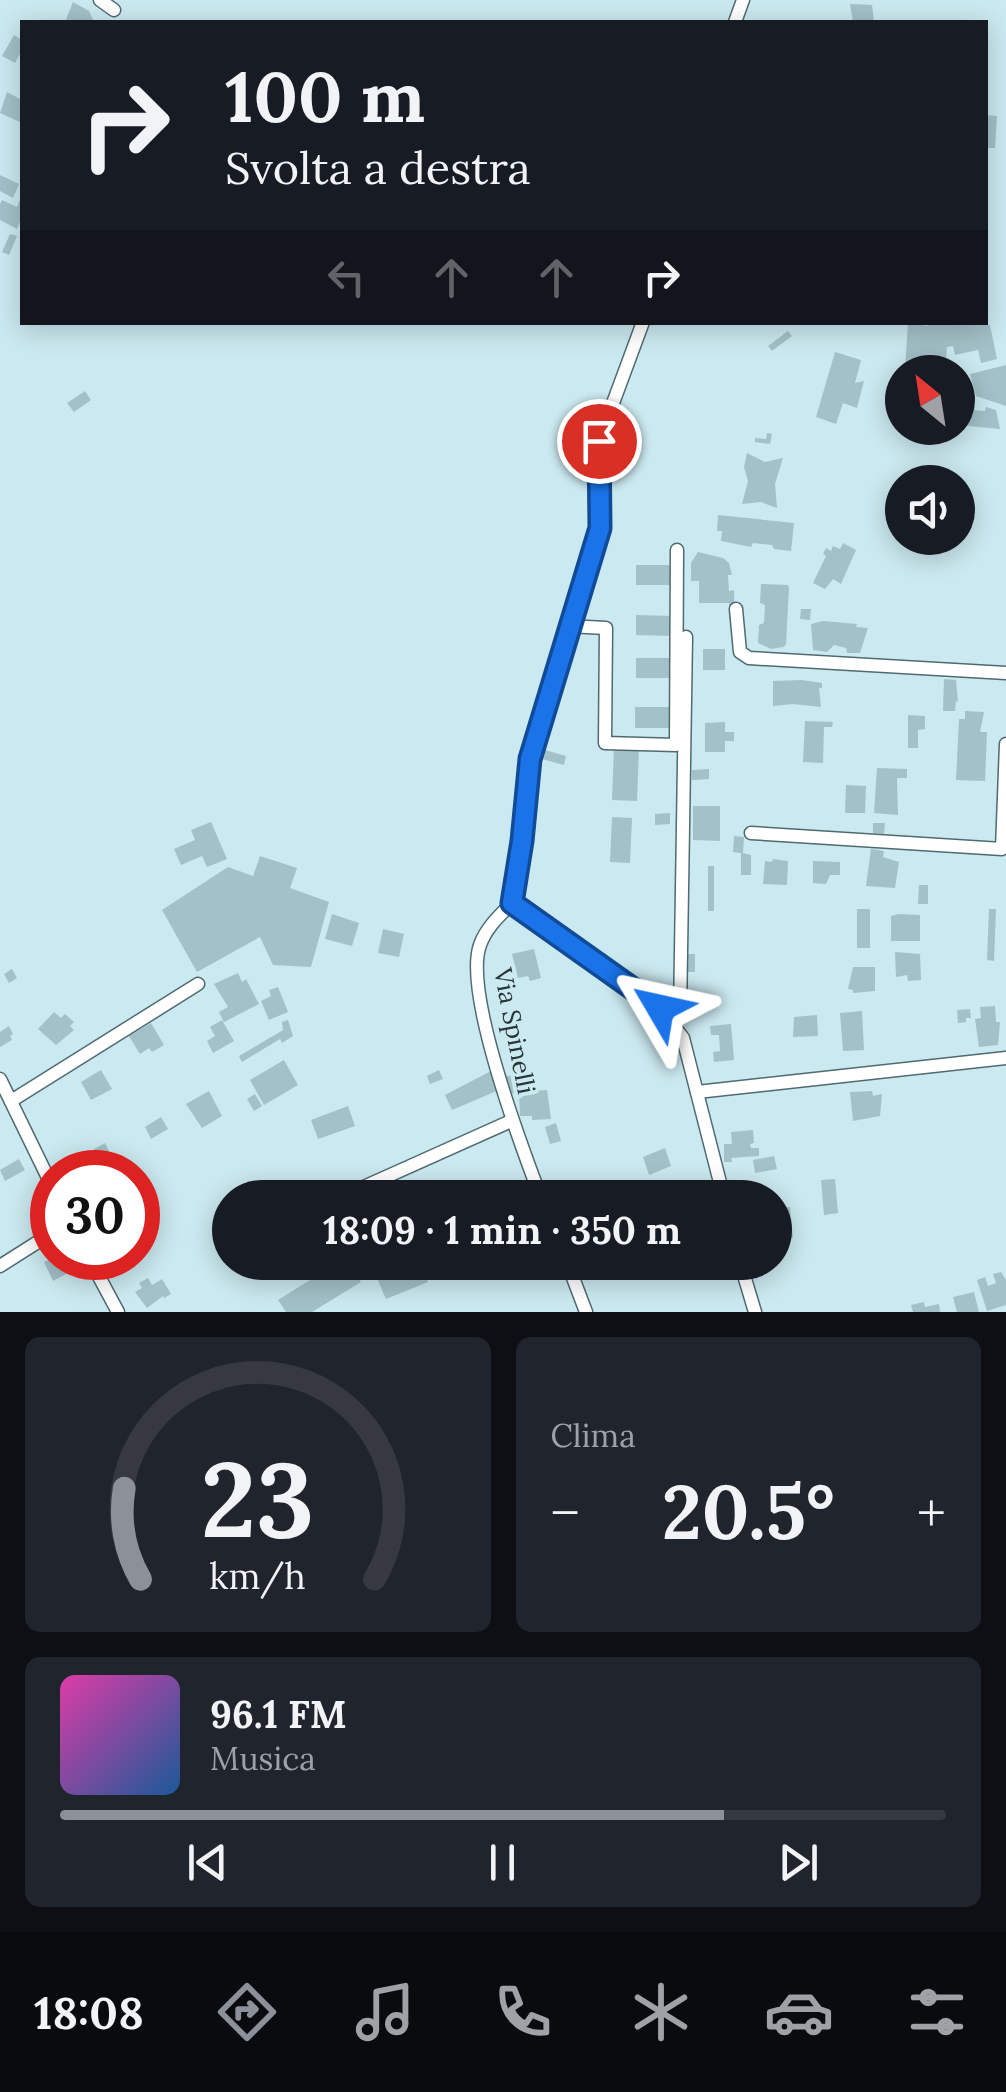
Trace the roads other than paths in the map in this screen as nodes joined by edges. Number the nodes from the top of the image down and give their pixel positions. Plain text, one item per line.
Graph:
1 (100, 0) edge
2 (114, 10) dead end
3 (641, 325) edge
4 (677, 550) dead end
5 (736, 608) dead end
6 (568, 626) junction
7 (686, 637) dead end
8 (1006, 673) edge
9 (1006, 744) edge
10 (751, 833) dead end
11 (512, 903) junction
12 (198, 984) dead end
13 (674, 1024) junction
14 (1006, 1058) edge
15 (0, 1079) edge
16 (696, 1092) junction
17 (11, 1101) junction
18 (511, 1122) junction
19 (35, 1150) edge
20 (380, 1180) edge
21 (534, 1180) edge
22 (719, 1180) edge
23 (30, 1247) edge
24 (0, 1266) edge
25 (101, 1280) edge
26 (574, 1280) edge
27 (745, 1280) edge
28 (118, 1312) edge
29 (586, 1312) edge
30 (755, 1312) edge

1 - 2 street
3 - 6 street
4 - 6 street
5 - 8 street
6 - 11 street
7 - 13 street
9 - 10 street
11 - 13 street
11 - 18 street, Via Spinelli
12 - 17 street
13 - 16 street
14 - 16 street
15 - 17 street
16 - 22 street
17 - 19 street
18 - 20 street
18 - 21 street, Via Spinelli
23 - 24 street
25 - 28 street
26 - 29 street
27 - 30 street

